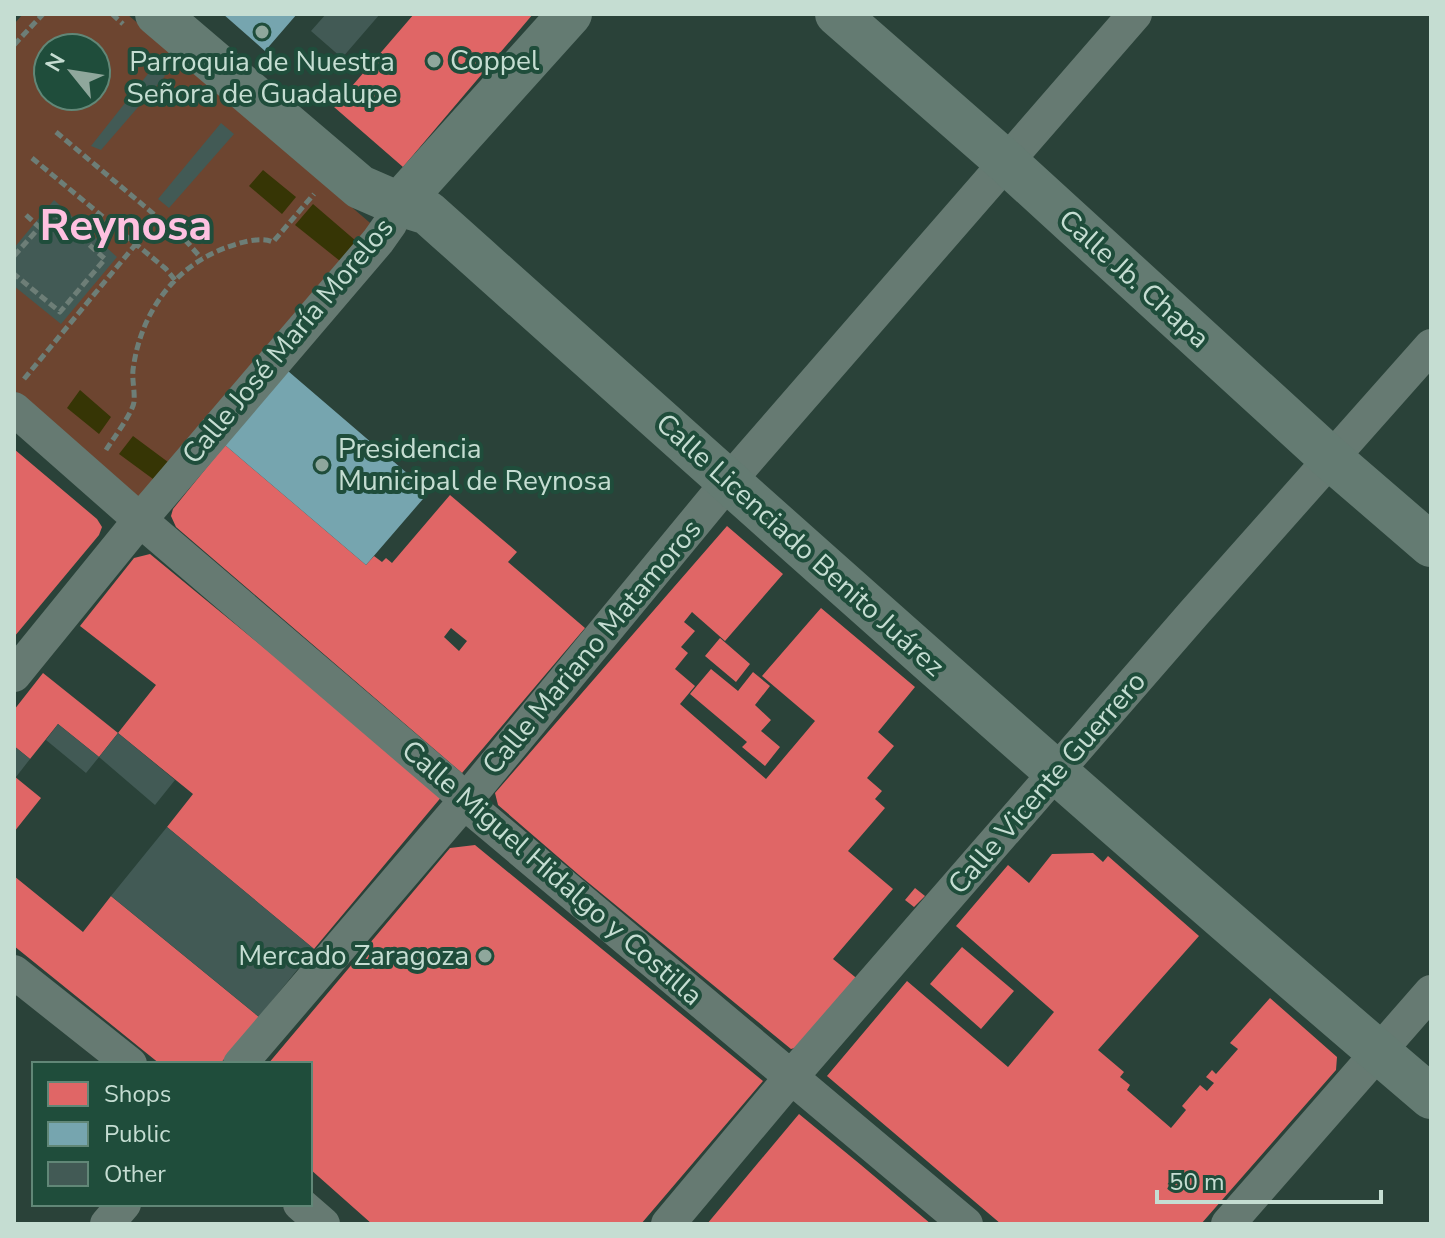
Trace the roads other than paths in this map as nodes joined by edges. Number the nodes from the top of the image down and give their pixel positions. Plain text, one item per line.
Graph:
1 (157, 14) edge
2 (570, 14) edge
3 (837, 14) edge
4 (1135, 14) edge
5 (1005, 161) junction
6 (399, 204) junction
7 (1431, 346) edge
8 (18, 396) edge
9 (1330, 458) junction
10 (728, 482) junction
11 (140, 520) junction
12 (1431, 545) edge
13 (14, 675) edge
14 (1057, 772) junction
15 (466, 800) junction
16 (14, 972) edge
17 (1431, 992) edge
18 (1379, 1052) junction
19 (127, 1062) edge
20 (242, 1062) edge
21 (791, 1078) junction
22 (1431, 1097) edge
23 (122, 1206) edge
24 (302, 1206) edge
25 (107, 1224) edge
26 (323, 1224) edge
27 (668, 1224) edge
28 (966, 1224) edge
29 (1228, 1224) edge

1 - 6 main road, Calle Licenciado Benito Juárez
2 - 6 main road, Calle José María Morelos
3 - 5 main road, Calle Jb. Chapa
4 - 5 street, Calle Mariano Matamoros
5 - 9 main road, Calle Jb. Chapa
5 - 10 street, Calle Mariano Matamoros
6 - 10 main road, Calle Licenciado Benito Juárez
6 - 11 street, Calle José María Morelos
7 - 9 street, Calle Vicente Guerrero
8 - 11 street, Calle Miguel Hidalgo y Costilla
9 - 12 main road, Calle Jb. Chapa
9 - 14 street, Calle Vicente Guerrero
10 - 14 main road, Calle Licenciado Benito Juárez
10 - 15 street, Calle Mariano Matamoros
11 - 13 street, Calle José María Morelos
11 - 15 street, Calle Miguel Hidalgo y Costilla
14 - 18 main road, Calle Licenciado Benito Juárez
14 - 21 street, Calle Vicente Guerrero
15 - 20 street, Calle Mariano Matamoros
15 - 21 street, Calle Miguel Hidalgo y Costilla
16 - 19 street
17 - 18 street
18 - 22 main road, Calle Licenciado Benito Juárez
18 - 29 street
21 - 27 street, Calle Vicente Guerrero
21 - 28 street, Calle Miguel Hidalgo y Costilla
23 - 25 street
24 - 26 street

